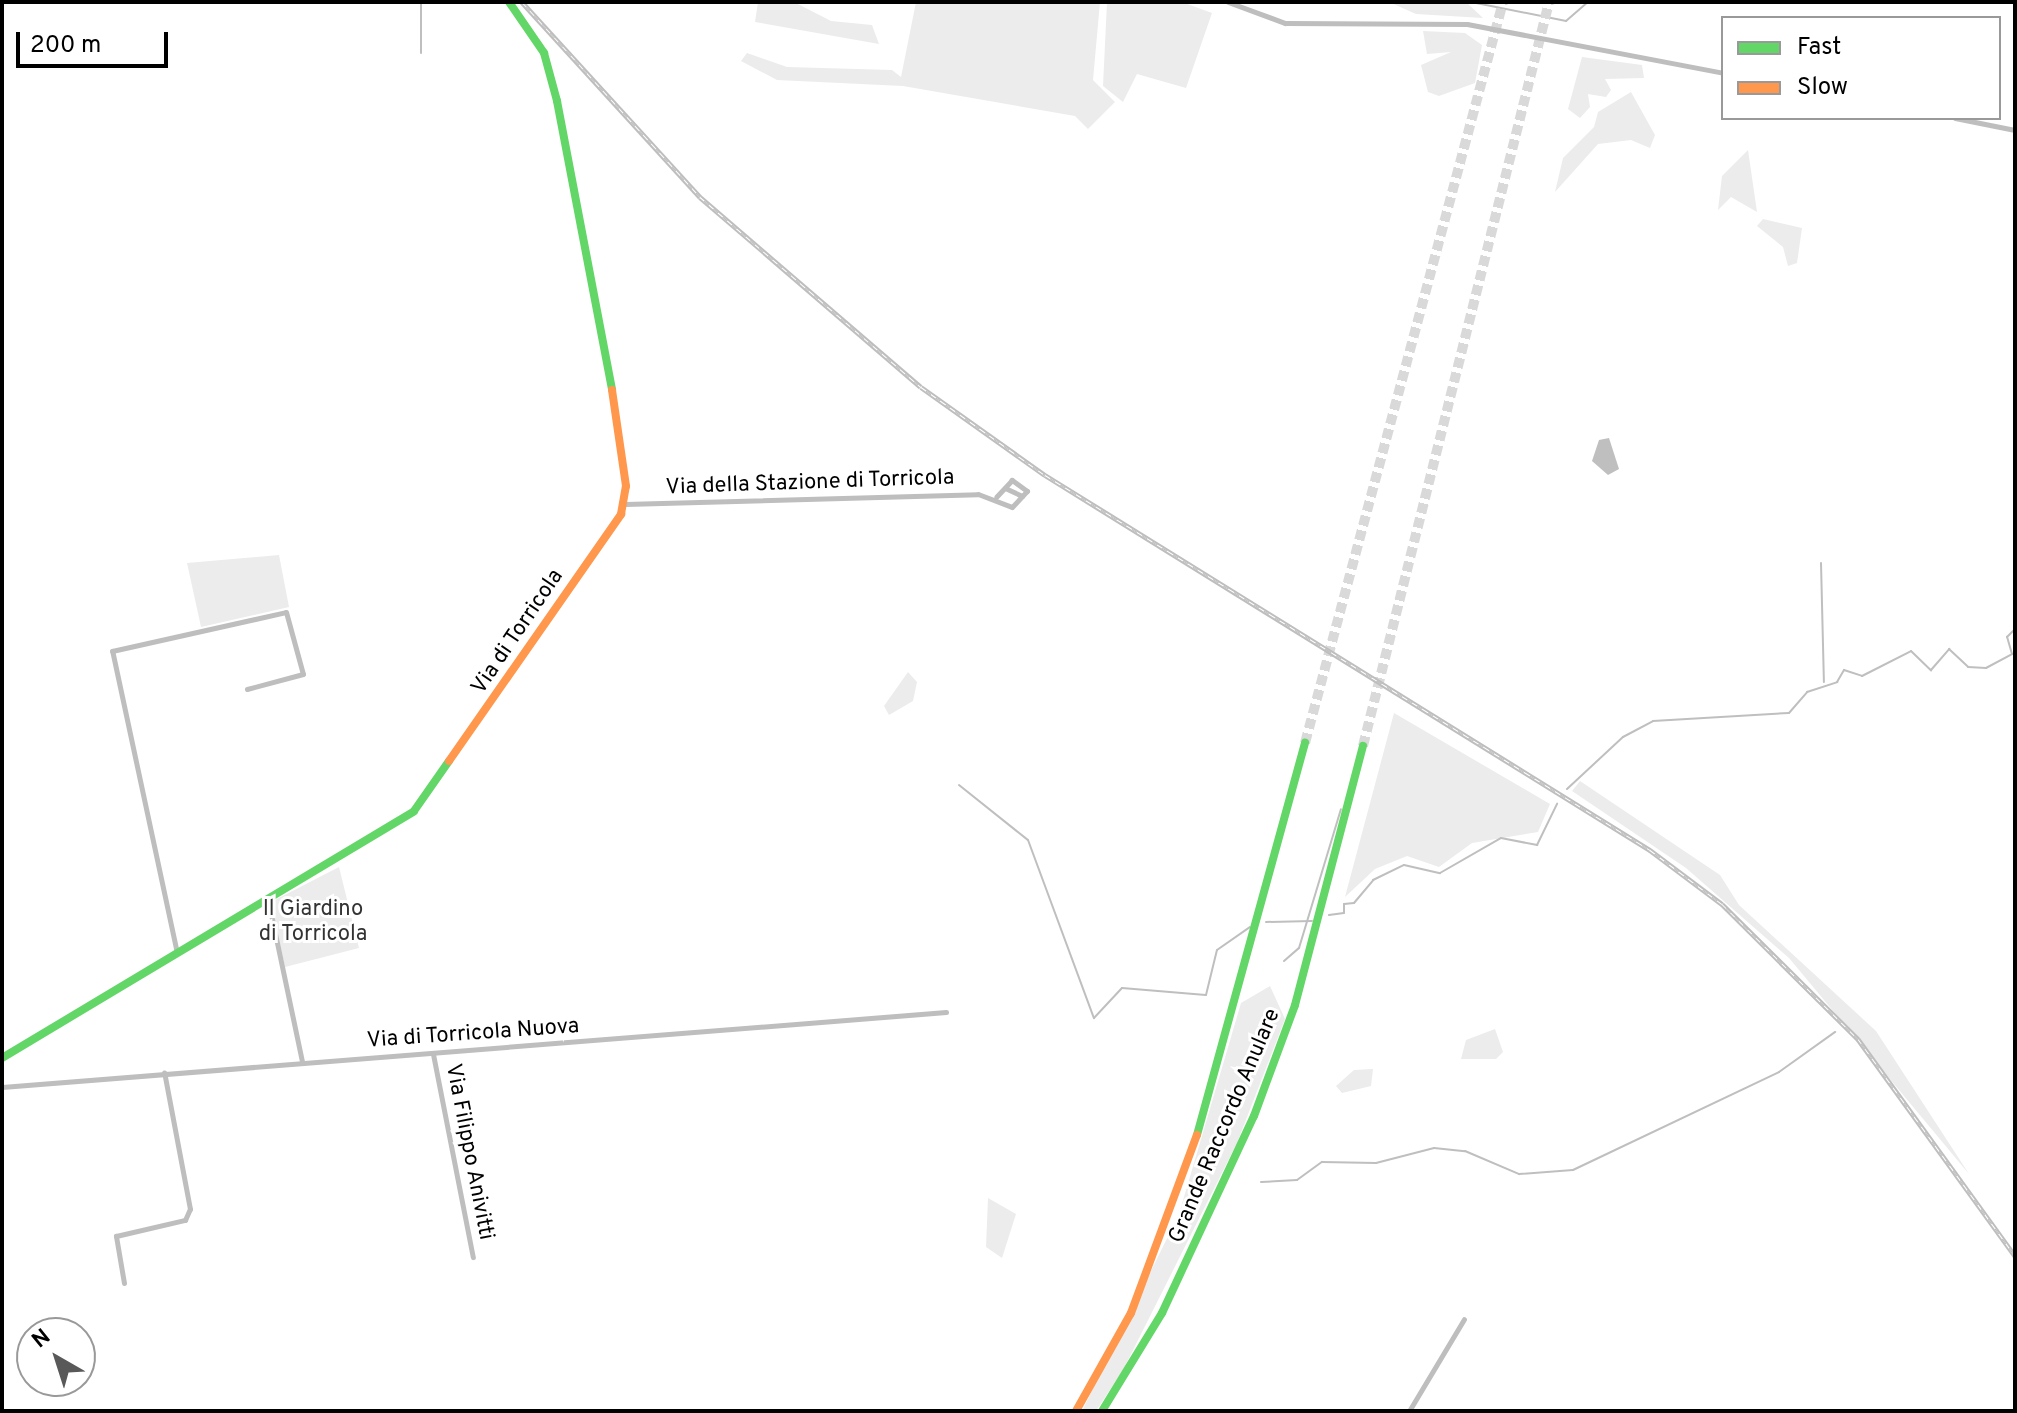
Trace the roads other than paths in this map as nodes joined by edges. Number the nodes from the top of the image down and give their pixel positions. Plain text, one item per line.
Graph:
1 (509, 2) edge
2 (1228, 2) edge
3 (1721, 73) edge
4 (1965, 120) edge
5 (2015, 130) edge
6 (1005, 488) junction
7 (1023, 496) junction
8 (996, 497) junction
9 (625, 504) junction
10 (247, 689) dead end
11 (1305, 743) tunnel mouth
12 (1363, 746) tunnel mouth
13 (268, 900) junction
14 (177, 954) junction
15 (946, 1012) dead end
16 (433, 1054) junction
17 (2, 1058) edge
18 (302, 1061) junction
19 (164, 1072) junction
20 (2, 1087) edge
21 (473, 1257) dead end
22 (124, 1283) dead end
23 (1464, 1319) dead end
24 (1076, 1411) edge
25 (1102, 1411) edge
26 (1409, 1411) edge

1 - 9 main road
2 - 3 street
4 - 5 street
6 - 7 street
6 - 7 street
6 - 8 street
7 - 8 street, Via della Stazione di Torricola
8 - 9 street, Via della Stazione di Torricola
9 - 13 main road, Via di Torricola
10 - 14 street
11 - 24 main road, Grande Raccordo Anulare
12 - 25 main road, Grande Raccordo Anulare
13 - 14 main road, Via di Torricola
13 - 18 street
14 - 17 main road, Via di Torricola
15 - 16 street, Via di Torricola Nuova
16 - 18 street, Via di Torricola Nuova
16 - 21 street, Via Filippo Anivitti
18 - 19 street, Via di Torricola Nuova
19 - 20 street, Via di Torricola Nuova
19 - 22 street
23 - 26 street

